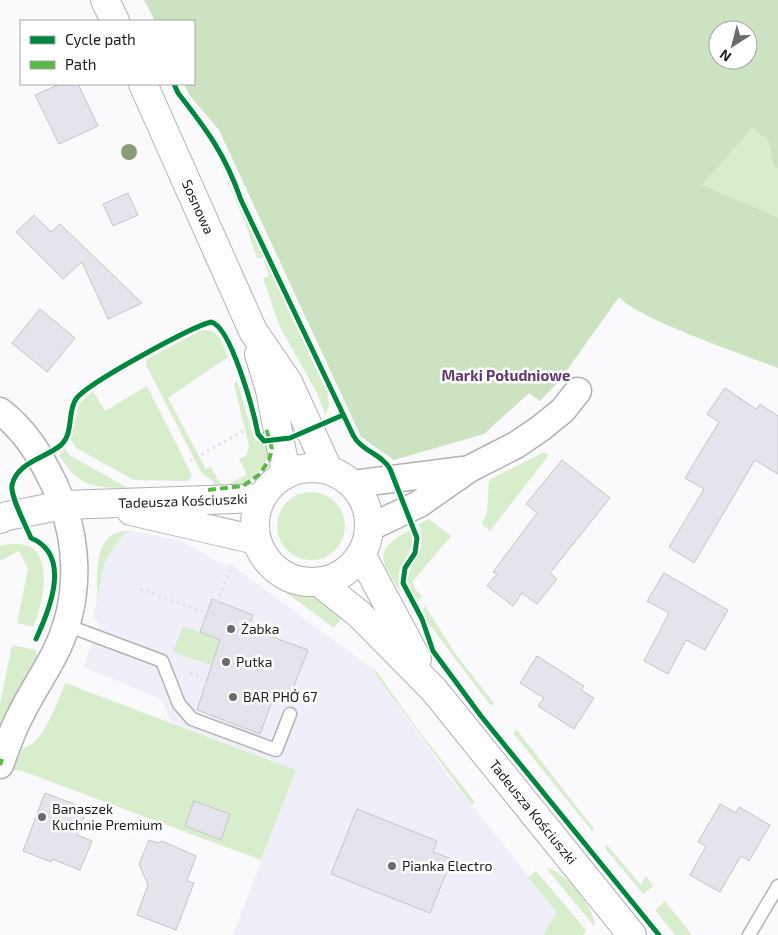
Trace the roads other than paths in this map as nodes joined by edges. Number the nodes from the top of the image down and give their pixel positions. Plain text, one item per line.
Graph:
1 (105, 0) edge
2 (115, 20) edge
3 (143, 85) edge
4 (253, 330) junction
5 (578, 391) dead end
6 (0, 411) edge
7 (328, 469) junction
8 (469, 470) junction
9 (286, 473) junction
10 (353, 484) junction
11 (261, 498) junction
12 (105, 504) junction
13 (64, 505) junction
14 (0, 519) edge
15 (369, 528) junction
16 (256, 540) junction
17 (361, 554) junction
18 (319, 582) junction
19 (66, 625) junction
20 (434, 690) junction
21 (290, 714) dead end
22 (0, 765) edge
23 (778, 886) edge
24 (623, 932) edge
25 (749, 935) edge

1 - 2 street
3 - 4 street, Sosnowa
4 - 7 street, Sosnowa
4 - 9 street, Sosnowa
5 - 8 street
6 - 13 street
7 - 9 street
7 - 10 street
8 - 10 street
8 - 15 street
9 - 11 street
10 - 15 street
11 - 12 street, Tadeusza Kościuszki
11 - 16 street
12 - 13 street, Tadeusza Kościuszki
12 - 16 street, Tadeusza Kościuszki
13 - 14 street, Tadeusza Kościuszki
13 - 19 street
15 - 17 street
16 - 18 street
17 - 18 street
17 - 20 street, Tadeusza Kościuszki
18 - 20 street, Tadeusza Kościuszki
19 - 21 lane
19 - 22 street
20 - 24 street, Tadeusza Kościuszki
23 - 25 lane

